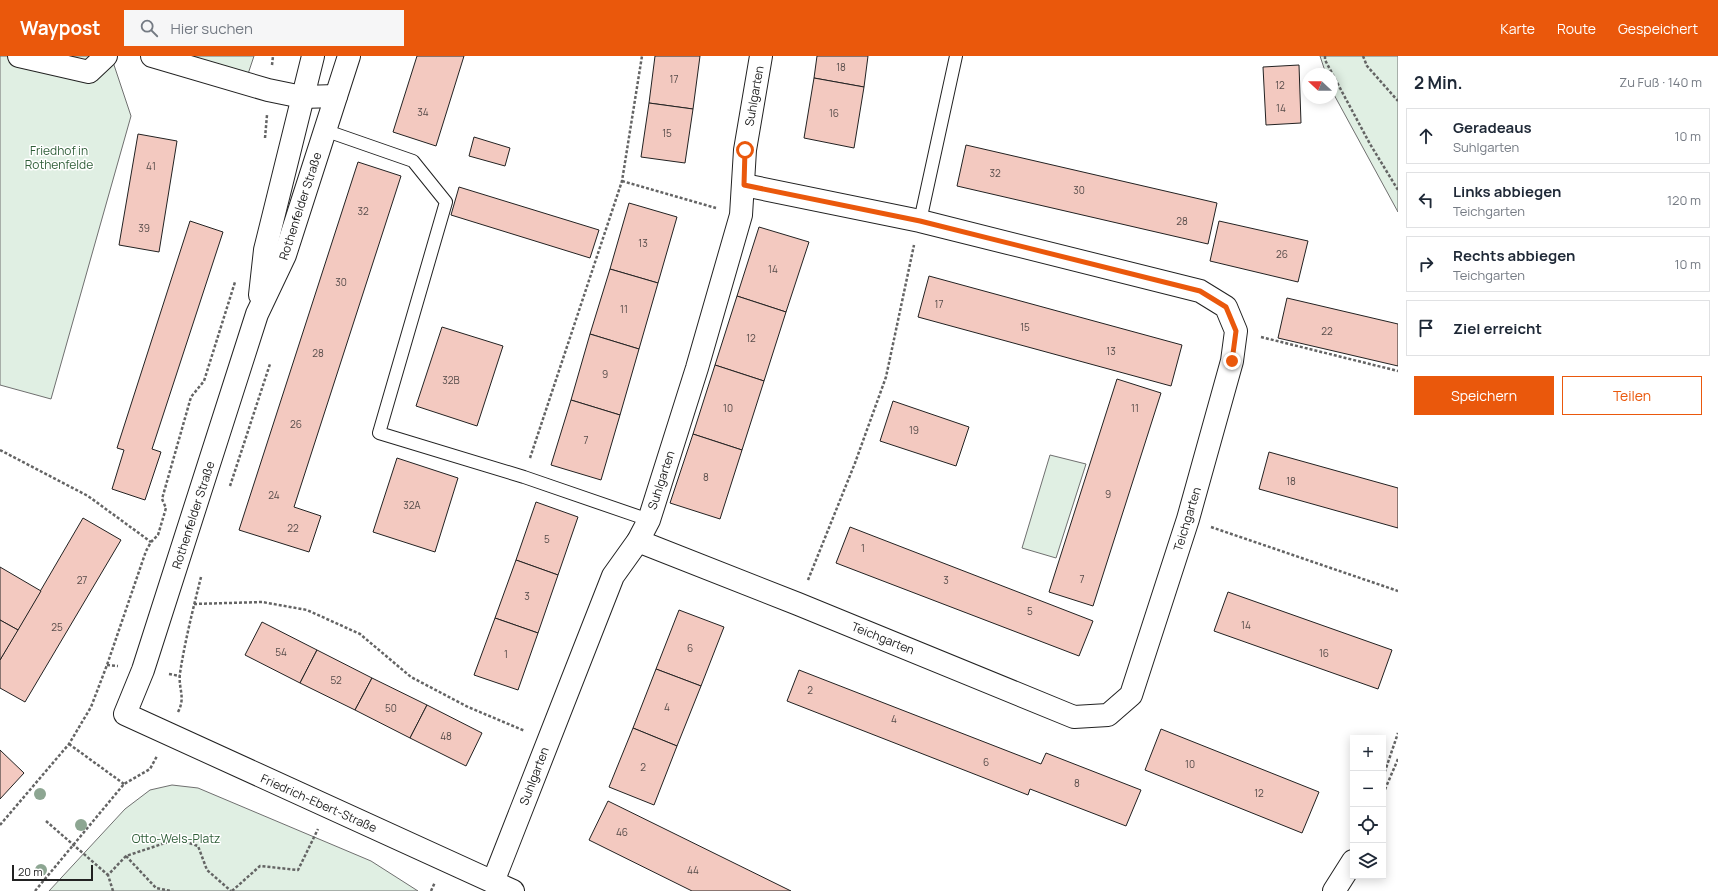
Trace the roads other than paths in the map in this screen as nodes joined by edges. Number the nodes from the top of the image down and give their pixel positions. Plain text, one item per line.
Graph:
1 (19, 56) edge
2 (106, 56) edge
3 (152, 56) edge
4 (313, 56) edge
5 (349, 56) edge
6 (761, 56) edge
7 (956, 56) edge
8 (336, 96) junction
9 (302, 97) junction
10 (324, 130) junction
11 (744, 185) junction
12 (920, 221) junction
13 (258, 314) junction
14 (649, 520) junction
15 (638, 541) junction
16 (125, 714) joint
17 (1350, 866) edge
18 (491, 886) edge
19 (513, 891) edge
20 (1334, 891) edge

1 - 2 street
3 - 9 street
4 - 9 street, Rothenfelder Straße
5 - 8 street, Rothenfelder Straße
6 - 11 street, Suhlgarten
7 - 12 lane
8 - 9 street
8 - 10 street, Rothenfelder Straße
9 - 13 street, Rothenfelder Straße
10 - 13 street, Rothenfelder Straße
10 - 14 lane
11 - 12 street
11 - 14 street, Suhlgarten
12 - 15 street, Teichgarten
13 - 16 street, Rothenfelder Straße
14 - 15 street, Suhlgarten
15 - 18 street, Suhlgarten
16 - 18 street, Friedrich-Ebert-Straße
17 - 20 street
18 - 19 street, Friedrich-Ebert-Straße

